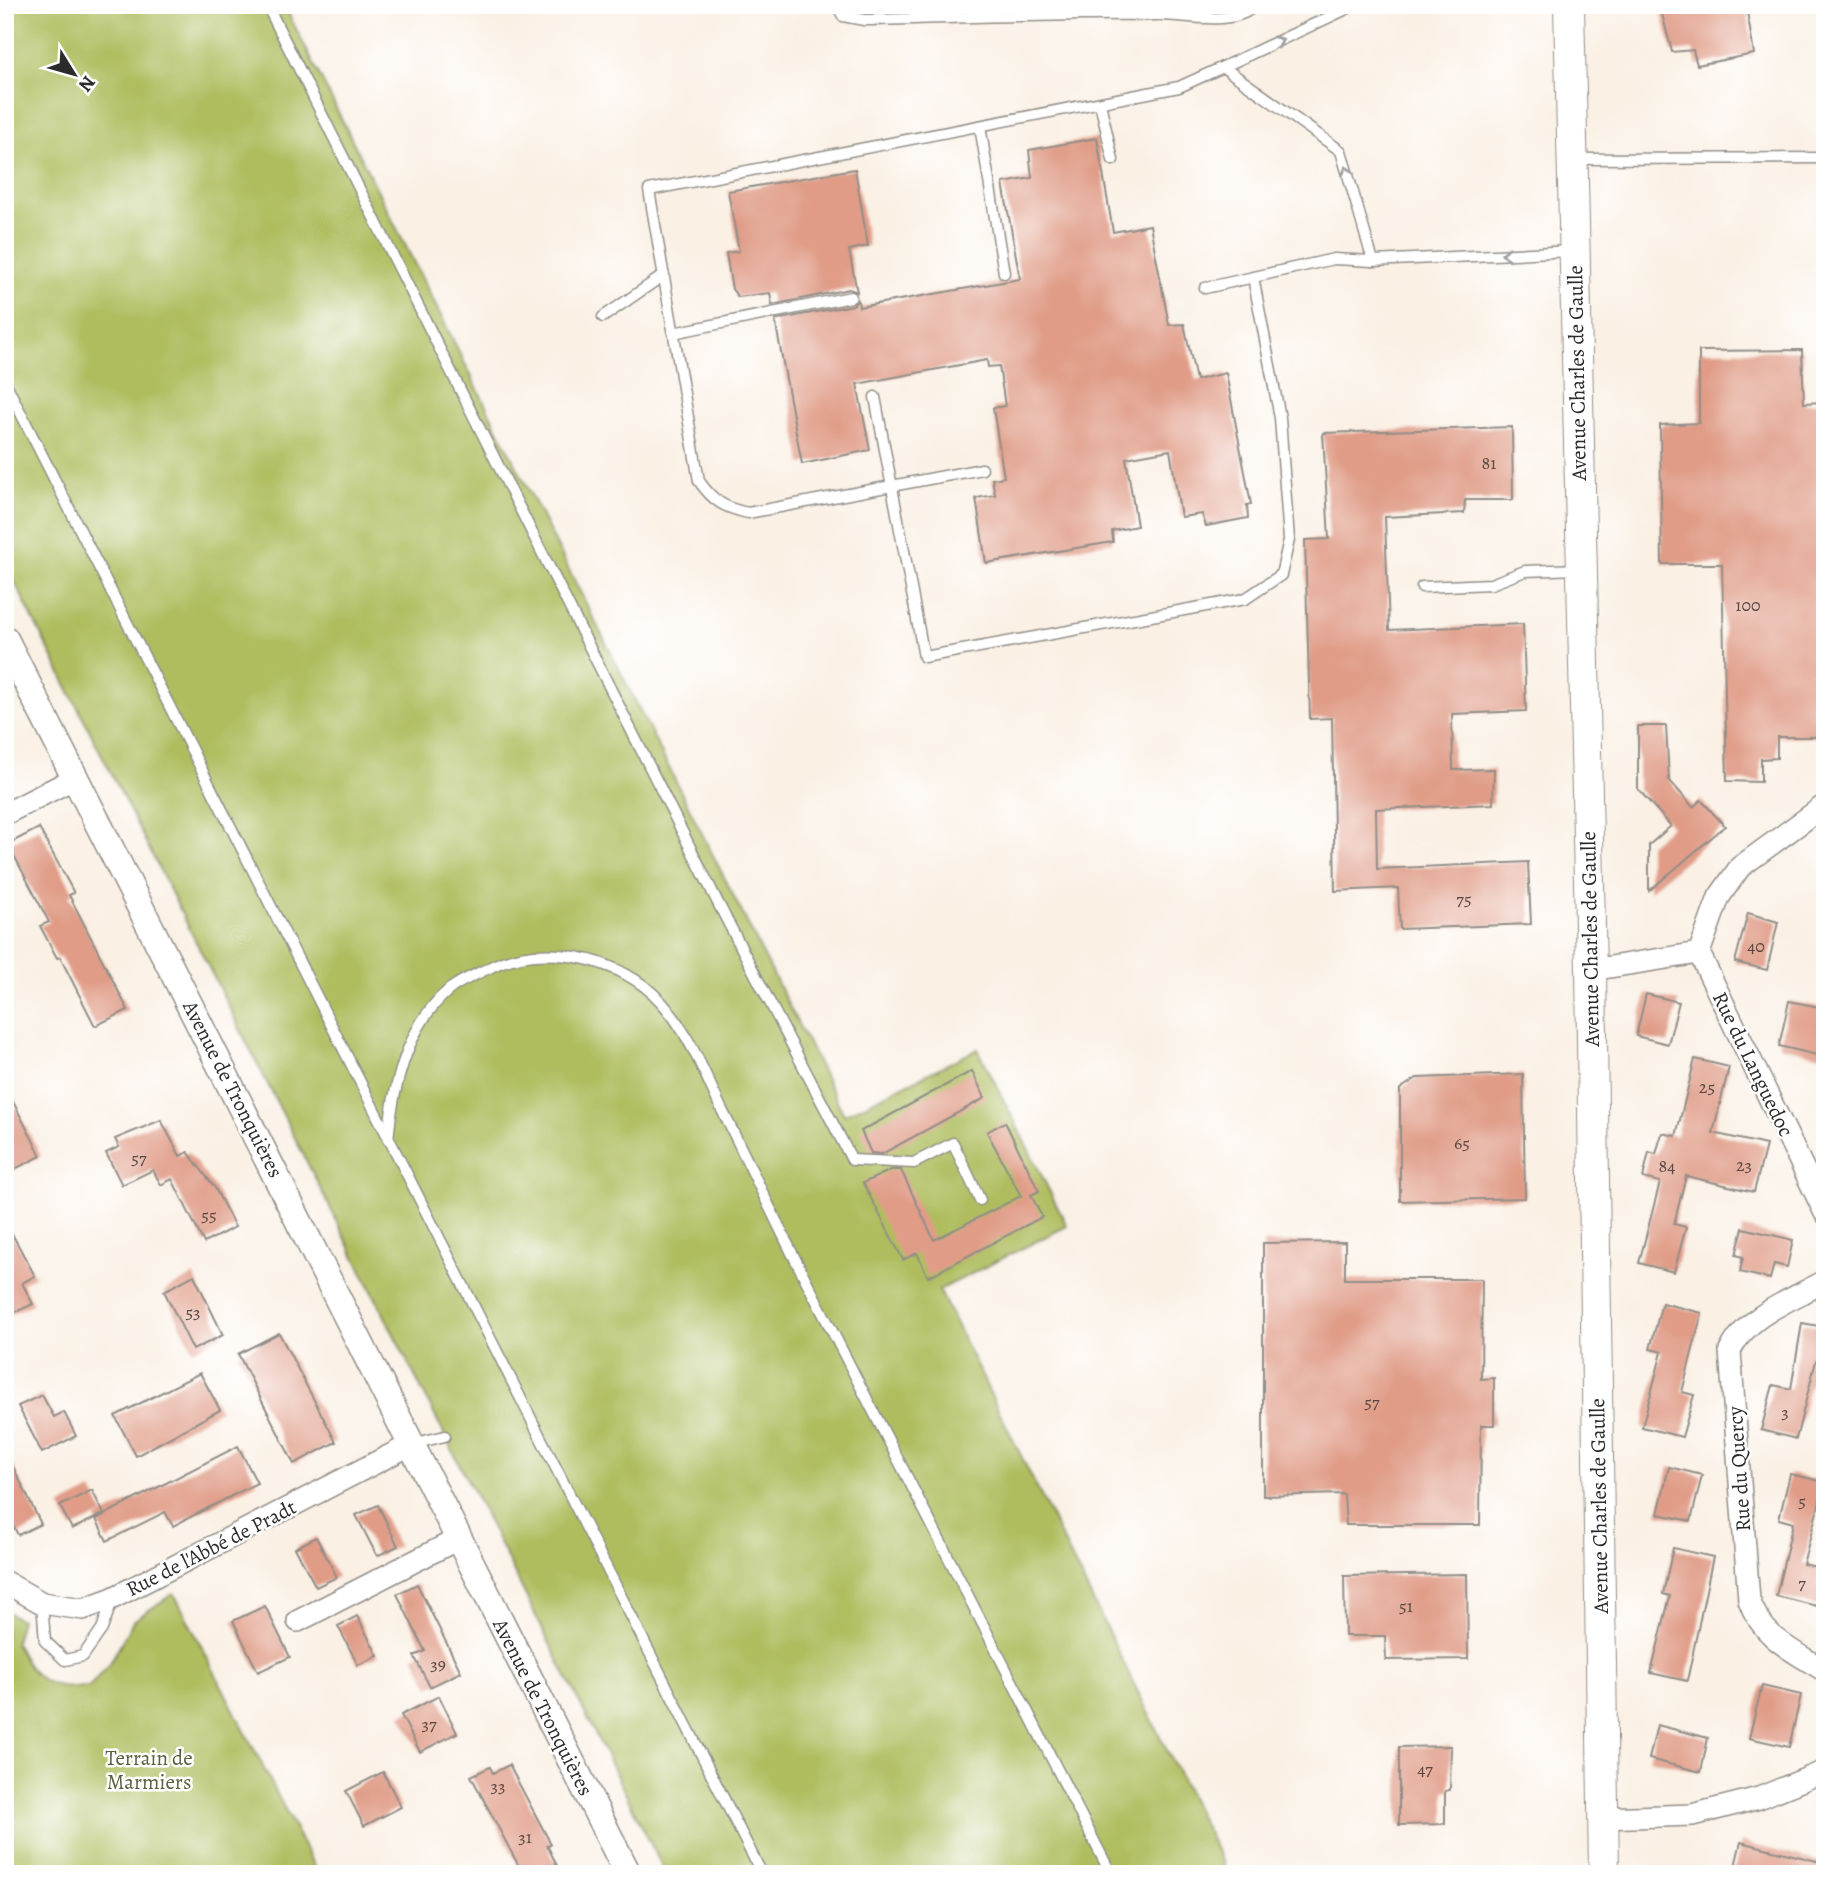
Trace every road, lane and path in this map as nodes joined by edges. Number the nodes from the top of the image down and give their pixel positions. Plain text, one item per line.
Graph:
1 (267, 5) edge
2 (837, 5) edge
3 (1255, 5) edge
4 (1355, 5) edge
5 (1569, 5) edge
6 (1125, 10) edge
7 (1223, 67) junction
8 (1100, 103) junction
9 (980, 126) junction
10 (1825, 158) edge
11 (1572, 159) junction
12 (1113, 160) dead end
13 (1575, 251) junction
14 (1373, 261) junction
15 (1004, 273) dead end
16 (664, 275) junction
17 (1253, 277) junction
18 (1205, 288) dead end
19 (851, 297) dead end
20 (603, 317) dead end
21 (673, 333) junction
22 (5, 382) edge
23 (875, 397) dead end
24 (982, 470) dead end
25 (892, 486) junction
26 (1582, 568) junction
27 (1422, 587) dead end
28 (5, 639) edge
29 (75, 778) junction
30 (1825, 804) edge
31 (5, 814) edge
32 (1699, 953) junction
33 (1591, 970) junction
34 (388, 1139) junction
35 (980, 1200) dead end
36 (1825, 1213) edge
37 (1825, 1282) edge
38 (445, 1436) dead end
39 (412, 1444) junction
40 (458, 1539) junction
41 (5, 1582) edge
42 (114, 1598) junction
43 (42, 1603) junction
44 (298, 1621) dead end
45 (1825, 1671) edge
46 (1825, 1771) edge
47 (1603, 1818) junction
48 (628, 1874) edge
49 (762, 1874) edge
50 (1111, 1874) edge
51 (1604, 1874) edge

1 - 35 lane
2 - 6 lane
3 - 6 lane
7 -> 4 lane
5 - 11 main road, Avenue Charles de Gaulle
7 - 8 lane
14 -> 7 lane
8 - 9 lane
8 - 12 lane
9 - 15 lane
9 - 16 lane
10 - 11 lane
11 - 13 main road, Avenue Charles de Gaulle
13 -> 14 lane
13 - 26 main road, Avenue Charles de Gaulle
14 - 17 lane
16 - 20 lane
16 - 21 lane
17 - 18 lane
17 - 25 lane
19 - 21 lane
21 - 25 lane
22 - 34 lane
23 - 25 lane
24 - 25 lane
26 - 27 lane
26 - 33 main road, Avenue Charles de Gaulle
28 - 29 street, Avenue de Tronquières
29 - 31 street
29 - 39 street, Avenue de Tronquières
30 - 32 street
32 - 33 street
32 - 36 street, Rue du Languedoc
33 - 47 main road, Avenue Charles de Gaulle
34 - 49 lane
34 - 50 lane
37 - 45 street, Rue du Quercy
38 - 39 lane
39 - 40 street, Avenue de Tronquières
39 - 42 street, Rue de l'Abbé de Pradt
40 - 44 street
40 - 48 street, Avenue de Tronquières
41 - 43 street, Rue de l'Abbé de Pradt
42 - 43 street, Rue de l'Abbé de Pradt
42 - 43 lane
46 - 47 street
47 - 51 main road, Avenue Charles de Gaulle

